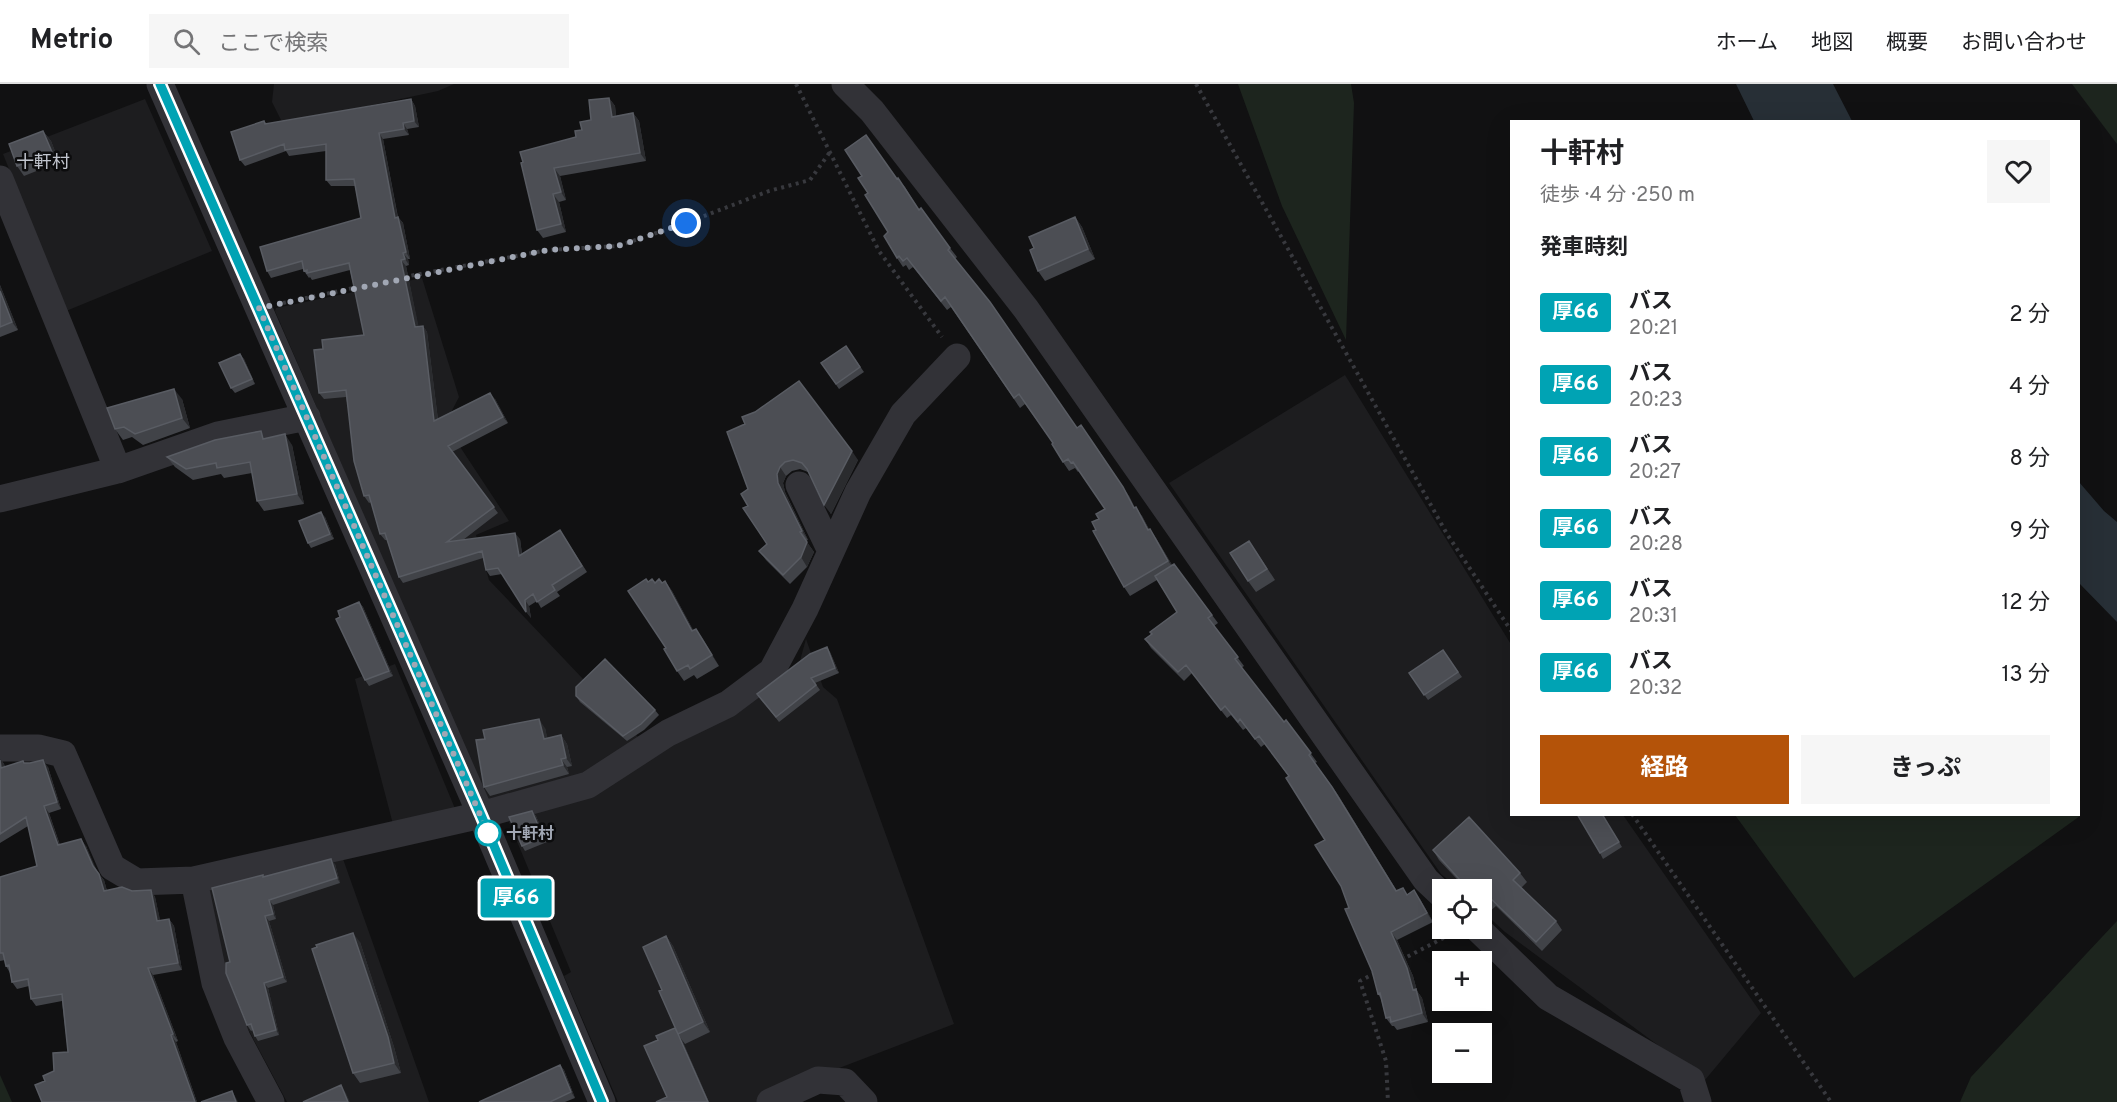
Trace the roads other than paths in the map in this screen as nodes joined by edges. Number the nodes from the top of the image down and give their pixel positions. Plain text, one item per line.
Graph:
1 (160, 84) edge
2 (845, 84) edge
3 (0, 179) edge
4 (957, 357) road end
5 (308, 417) junction
6 (118, 470) junction
7 (799, 484) dead end
8 (0, 498) edge
9 (831, 552) junction
10 (0, 748) edge
11 (481, 815) junction
12 (194, 880) junction
13 (1432, 886) edge
14 (1488, 939) edge
15 (271, 1102) edge
16 (602, 1102) edge
17 (770, 1102) edge
18 (864, 1102) edge
19 (1698, 1102) edge

1 - 5 street
2 - 13 street
3 - 6 street
4 - 9 street
5 - 6 street
5 - 11 street
6 - 8 street
7 - 9 street
9 - 11 street
10 - 12 street
11 - 12 street
11 - 16 street
12 - 15 street
14 - 19 street
17 - 18 street

